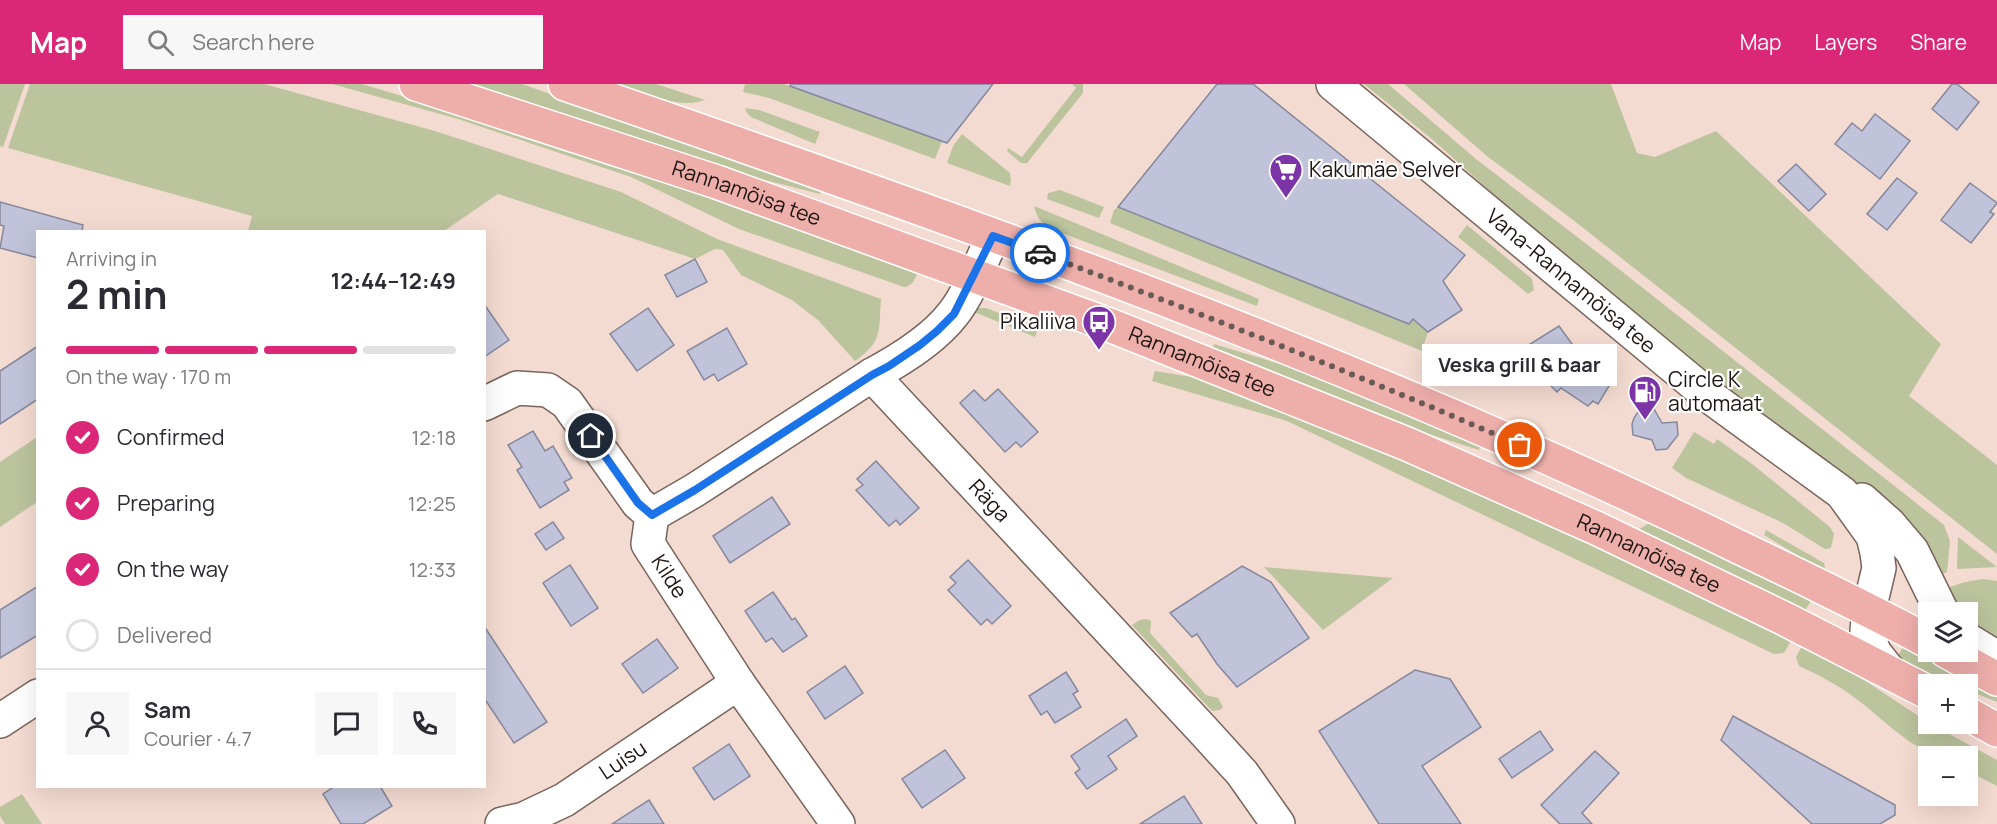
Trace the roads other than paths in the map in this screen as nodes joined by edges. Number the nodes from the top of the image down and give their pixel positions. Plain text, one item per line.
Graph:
1 (416, 84) edge
2 (565, 84) edge
3 (1333, 84) edge
4 (993, 236) junction
5 (974, 275) junction
6 (872, 375) junction
7 (486, 403) edge
8 (1842, 493) junction
9 (652, 515) junction
10 (1937, 602) edge
11 (1869, 610) junction
12 (1918, 636) edge
13 (1978, 646) edge
14 (1997, 660) edge
15 (1966, 662) edge
16 (1889, 671) junction
17 (1997, 679) edge
18 (738, 683) junction
19 (1918, 687) edge
20 (36, 697) edge
21 (1978, 720) edge
22 (0, 721) edge
23 (1997, 730) edge
24 (502, 824) edge
25 (838, 824) edge
26 (1278, 824) edge

1 - 5 main road, Rannamõisa tee
2 - 4 main road, Rannamõisa tee
3 - 8 street, Vana-Rannamõisa tee
4 - 5 street
4 - 11 main road, Rannamõisa tee
5 - 6 street
5 - 16 main road, Rannamõisa tee
6 - 9 street
6 - 26 street, Räga
7 - 9 street
8 - 10 street, Vana-Rannamõisa tee
8 - 11 street, Vana-Rannamõisa tee
9 - 18 street, Kilde
11 - 12 main road, Rannamõisa tee
11 - 16 street, Vana-Rannamõisa tee
13 - 14 street
15 - 17 main road
16 - 19 main road, Rannamõisa tee
18 - 24 street, Luisu
18 - 25 street, Kilde
20 - 22 street
21 - 23 main road

